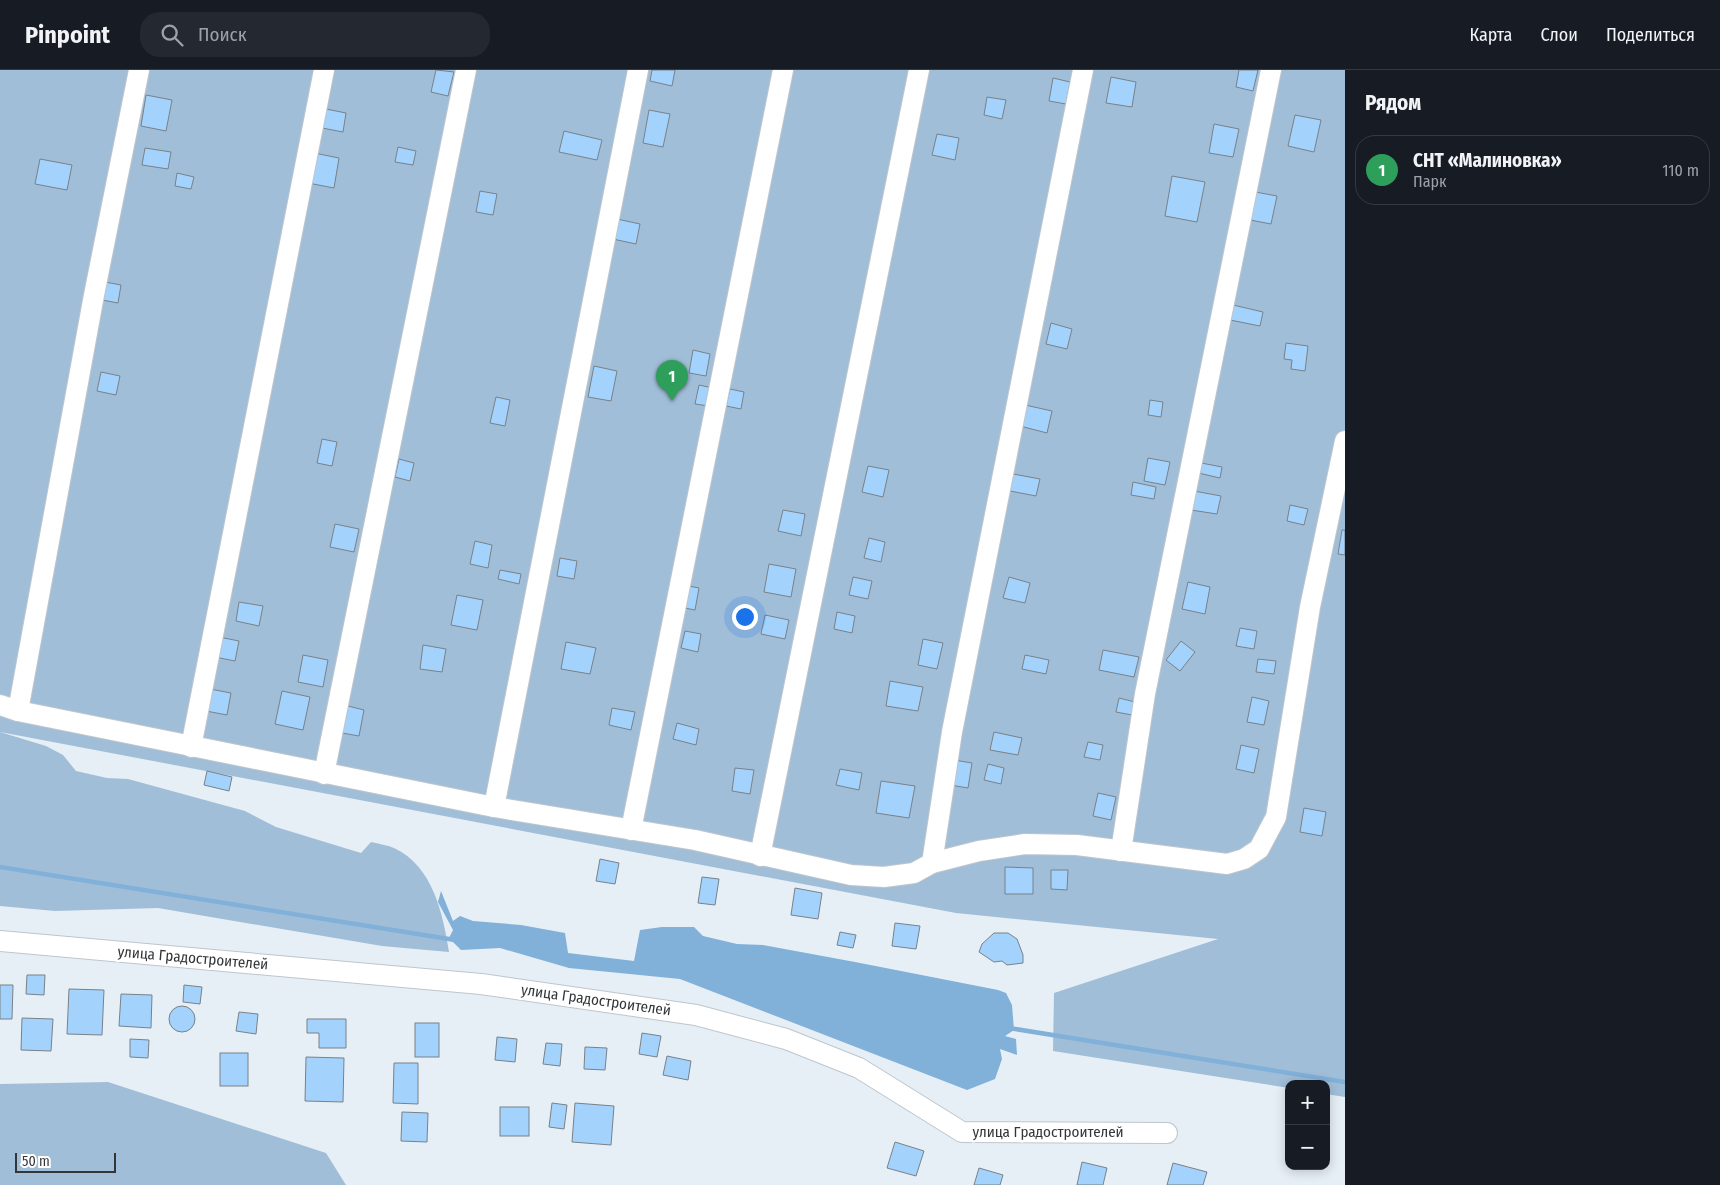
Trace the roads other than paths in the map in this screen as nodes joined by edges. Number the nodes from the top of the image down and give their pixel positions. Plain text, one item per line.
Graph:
1 (139, 70) edge
2 (324, 70) edge
3 (466, 70) edge
4 (638, 70) edge
5 (783, 70) edge
6 (919, 70) edge
7 (1083, 70) edge
8 (1271, 70) edge
9 (1345, 440) edge
10 (9, 708) edge
11 (191, 747) junction
12 (324, 774) junction
13 (494, 807) junction
14 (631, 830) junction
15 (1121, 851) junction
16 (760, 856) junction
17 (932, 863) junction
18 (0, 941) edge
19 (1167, 1133) dead end

1 - 10 street
2 - 11 street
3 - 12 street
4 - 13 street
5 - 14 street
6 - 16 street
7 - 17 street
8 - 15 street
9 - 15 street
10 - 11 street
11 - 12 street
12 - 13 street
13 - 14 street
14 - 16 street
15 - 17 street
16 - 17 street
18 - 19 street, улица Градостроителей

